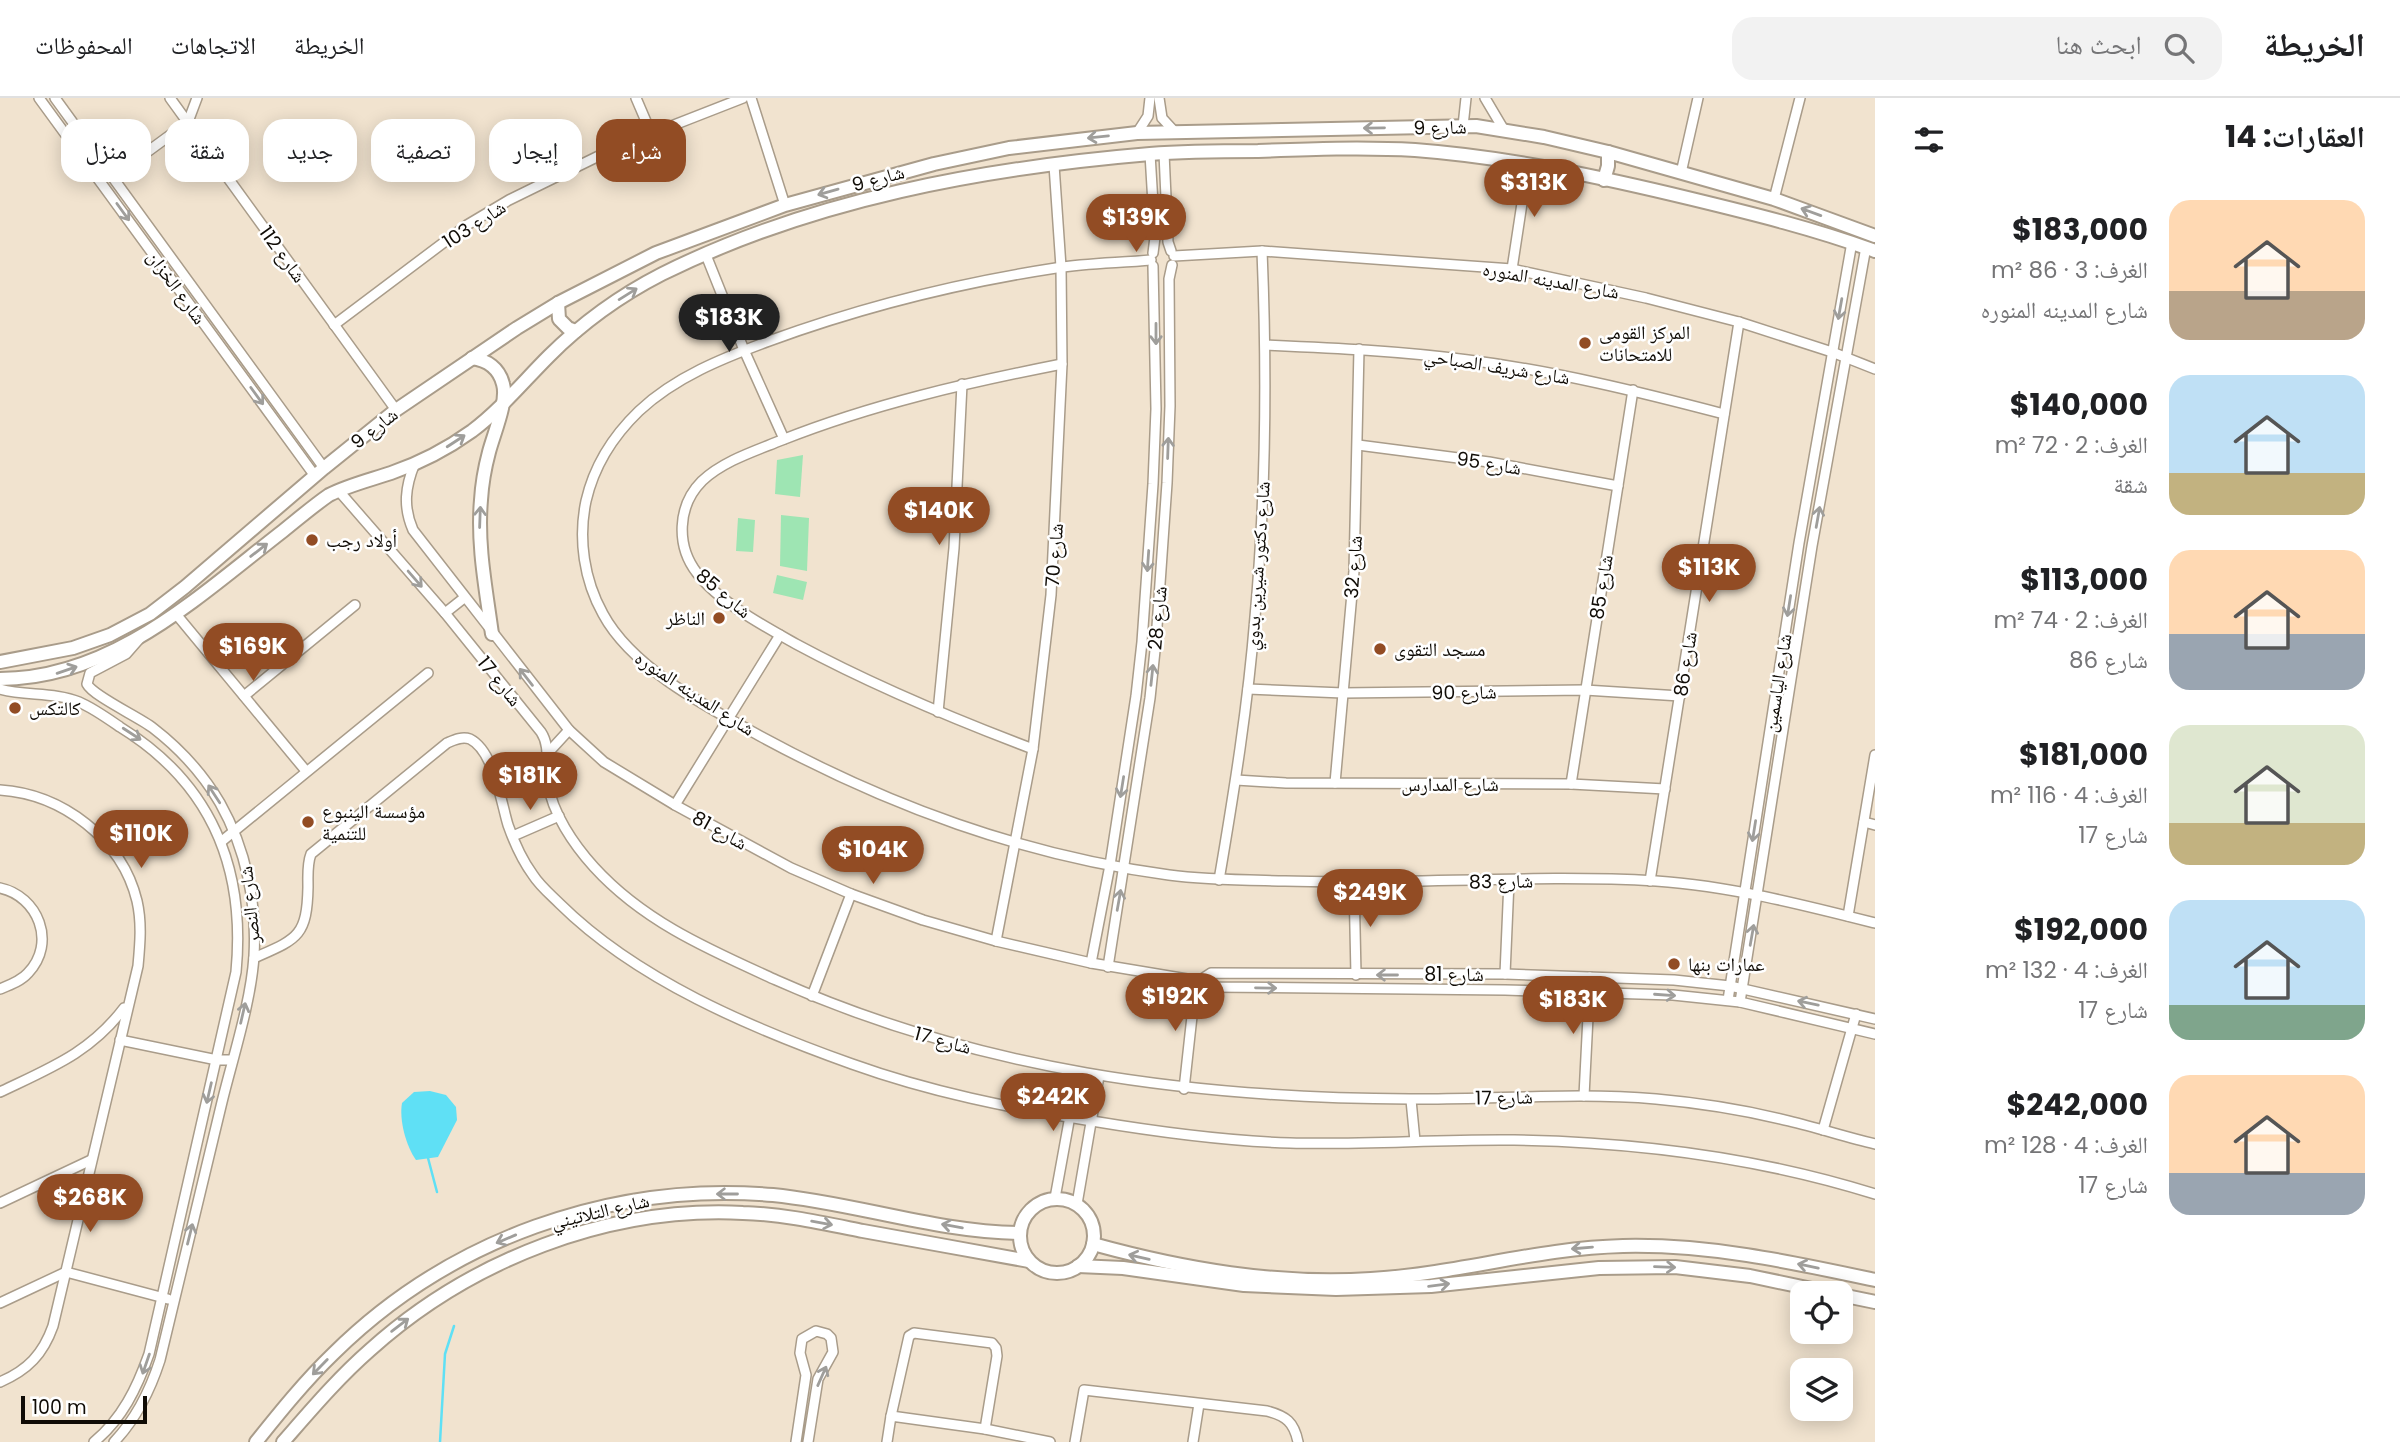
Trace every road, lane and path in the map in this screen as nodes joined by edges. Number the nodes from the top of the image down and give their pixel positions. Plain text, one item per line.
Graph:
1 (39, 98) edge
2 (55, 98) edge
3 (170, 98) edge
4 (197, 98) edge
5 (636, 98) edge
6 (743, 98) edge
7 (751, 98) edge
8 (1150, 98) edge
9 (1159, 98) edge
10 (1466, 98) edge
11 (1485, 98) edge
12 (1698, 98) edge
13 (1800, 98) edge
14 (70, 119) edge
15 (186, 119) edge
16 (189, 119) edge
17 (645, 119) edge
18 (686, 120) edge
19 (1458, 126) junction
20 (1414, 127) junction
21 (1504, 130) junction
22 (1174, 131) junction
23 (1137, 133) junction
24 (1413, 150) junction
25 (1608, 152) junction
26 (1164, 153) junction
27 (1150, 154) junction
28 (1451, 154) junction
29 (596, 159) edge
30 (1648, 163) junction
31 (1528, 164) junction
32 (1054, 165) junction
33 (1681, 173) junction
34 (1604, 180) junction
35 (117, 182) edge
36 (231, 182) edge
37 (1641, 187) junction
38 (1774, 199) junction
39 (785, 205) junction
40 (147, 225) junction
41 (137, 232) junction
42 (1875, 236) edge
43 (1852, 242) junction
44 (1870, 249) edge
45 (1262, 250) junction
46 (706, 255) junction
47 (1172, 257) junction
48 (1152, 259) junction
49 (1061, 267) junction
50 (1512, 269) junction
51 (558, 303) junction
52 (1740, 322) junction
53 (334, 325) junction
54 (576, 331) junction
55 (1266, 345) junction
56 (1359, 349) junction
57 (744, 350) junction
58 (1832, 352) junction
59 (1846, 357) junction
60 (472, 358) junction
61 (1062, 364) junction
62 (1875, 369) edge
63 (962, 384) junction
64 (1633, 390) junction
65 (501, 407) junction
66 (396, 410) junction
67 (1724, 414) junction
68 (784, 439) junction
69 (1359, 445) junction
70 (415, 463) junction
71 (319, 472) junction
72 (1618, 486) junction
73 (338, 491) junction
74 (1799, 543) junction
75 (1812, 545) junction
76 (1794, 575) junction
77 (1808, 578) junction
78 (464, 598) junction
79 (355, 605) dead end
80 (445, 613) junction
81 (176, 614) junction
82 (492, 634) junction
83 (780, 635) junction
84 (139, 638) junction
85 (0, 662) edge
86 (428, 673) dead end
87 (0, 679) edge
88 (0, 689) edge
89 (1248, 689) junction
90 (1585, 690) junction
91 (1343, 693) junction
92 (94, 694) junction
93 (244, 696) junction
94 (1136, 696) junction
95 (1680, 696) junction
96 (1150, 698) junction
97 (87, 706) junction
98 (938, 712) junction
99 (728, 719) junction
100 (569, 730) junction
101 (1767, 748) junction
102 (1033, 749) junction
103 (1782, 751) junction
104 (181, 753) junction
105 (546, 755) junction
106 (1875, 755) edge
107 (170, 765) junction
108 (306, 771) junction
109 (1236, 780) junction
110 (1335, 783) junction
111 (1571, 784) junction
112 (1665, 789) junction
113 (0, 790) edge
114 (675, 805) junction
115 (559, 816) junction
116 (1864, 822) junction
117 (1875, 825) edge
118 (233, 831) junction
119 (513, 836) junction
120 (222, 841) junction
121 (1016, 843) junction
122 (1110, 865) junction
123 (1125, 868) junction
124 (1219, 880) junction
125 (1509, 881) junction
126 (1650, 881) junction
127 (1354, 883) junction
128 (0, 888) edge
129 (851, 894) junction
130 (1744, 894) junction
131 (1758, 897) junction
132 (1848, 916) junction
133 (1875, 923) edge
134 (996, 941) junction
135 (254, 958) junction
136 (1091, 963) junction
137 (1108, 967) junction
138 (1422, 974) junction
139 (1505, 974) junction
140 (1356, 975) junction
141 (1590, 977) junction
142 (1198, 981) junction
143 (1730, 986) junction
144 (0, 989) edge
145 (1422, 989) junction
146 (1742, 989) junction
147 (1590, 992) junction
148 (812, 996) junction
149 (1728, 1000) junction
150 (1740, 1002) junction
151 (128, 1003) junction
152 (1856, 1014) junction
153 (1875, 1018) edge
154 (1852, 1028) junction
155 (1875, 1034) edge
156 (120, 1040) junction
157 (217, 1060) junction
158 (233, 1060) junction
159 (1078, 1072) junction
160 (1100, 1076) junction
161 (1184, 1089) junction
162 (0, 1092) edge
163 (1584, 1096) junction
164 (1411, 1100) junction
165 (1071, 1118) junction
166 (1093, 1121) junction
167 (1823, 1130) junction
168 (1415, 1141) junction
169 (1875, 1144) edge
170 (91, 1160) junction
171 (1875, 1194) edge
172 (1055, 1198) junction
173 (0, 1202) edge
174 (1077, 1204) junction
175 (1019, 1233) junction
176 (1093, 1244) junction
177 (1029, 1261) junction
178 (1078, 1266) junction
179 (66, 1272) junction
180 (1875, 1280) edge
181 (1790, 1284) edge
182 (1853, 1297) edge
183 (163, 1298) junction
184 (174, 1300) junction
185 (1875, 1302) edge
186 (0, 1303) edge
187 (0, 1382) edge
188 (1199, 1404) junction
189 (891, 1416) junction
190 (985, 1429) junction
191 (94, 1442) edge
192 (114, 1442) edge
193 (256, 1442) edge
194 (283, 1442) edge
195 (796, 1442) edge
196 (808, 1442) edge
197 (887, 1442) edge
198 (1050, 1442) edge
199 (1075, 1442) edge
200 (1193, 1442) edge
201 (1297, 1442) edge

1 -> 41 street, شارع الخزان
2 - 14 street, شارع الخزان
3 - 15 street, شارع 112
4 - 16 street
5 - 17 street
6 - 18 street, شارع 103
7 - 39 street
8 - 23 street
9 - 22 street
10 - 19 street
11 - 21 street
12 - 33 street
13 - 38 street
19 - 20 main road, شارع 9
19 - 21 main road, شارع 9
19 - 28 main road
20 -> 22 main road, شارع 9
20 - 24 main road
21 - 25 main road, شارع 9
22 - 23 main road, شارع 9
23 -> 39 main road, شارع 9
24 - 26 main road, شارع 9
24 - 28 main road, شارع 9
25 - 30 main road, شارع 9
25 - 34 main road
26 - 27 main road, شارع 9
26 - 47 street, شارع 28
27 - 32 main road, شارع 9
27 - 48 street, شارع 28
28 - 31 main road, شارع 9
29 - 53 street, شارع 103
30 - 33 main road, شارع 9
30 - 37 main road
31 - 34 main road, شارع 9
31 - 50 street
32 - 46 main road, شارع 9
32 - 49 street, شارع 70
33 - 38 main road, شارع 9
34 - 37 main road, شارع 9
35 - 40 street, شارع الخزان
36 - 53 street, شارع 112
37 - 43 main road, شارع 9
42 -> 38 main road, شارع 9
39 - 51 main road, شارع 9
40 - 41 street
40 - 71 street, شارع الخزان
41 -> 71 street, شارع الخزان
43 - 44 main road, شارع 9
43 -> 58 street, شارع الياسمين
44 - 59 street, شارع الياسمين
45 - 47 street, شارع المدينه المنوره
45 - 50 street, شارع المدينه المنوره
45 - 55 street, شارع دكتور شيرين بدوي
54 -> 46 main road, شارع 9
46 - 57 street
47 - 48 street
47 - 48 street
96 -> 47 street, شارع 28
48 - 49 street, شارع المدينه المنوره
48 -> 94 street, شارع 28
49 - 57 street, شارع المدينه المنوره
49 - 61 street, شارع 70
50 - 52 street, شارع المدينه المنوره
51 - 54 main road
51 - 60 main road, شارع 9
52 - 58 street, شارع المدينه المنوره
52 - 67 street, شارع 86
53 - 66 street, شارع 112
54 - 65 main road, شارع 9
55 - 56 street, شارع شريف الصباحي
55 - 89 street, شارع دكتور شيرين بدوي
56 - 64 street, شارع شريف الصباحي
56 - 69 street, شارع 32
57 - 68 street
57 - 99 street, شارع المدينه المنوره
58 - 59 street, شارع المدينه المنوره
58 - 74 street, شارع الياسمين
59 - 62 street, شارع المدينه المنوره
75 -> 59 street, شارع الياسمين
60 - 65 main road
60 - 66 main road, شارع 9
61 - 63 street, شارع 85
61 - 102 street, شارع 70
63 - 68 street, شارع 85
63 - 98 street
64 - 67 street, شارع شريف الصباحي
64 - 72 street, شارع 85
70 -> 65 main road, شارع 9
82 -> 65 main road
66 - 71 main road, شارع 9
67 - 95 street, شارع 86
68 - 83 street, شارع 85
69 - 72 street, شارع 95
69 - 91 street, شارع 32
70 - 73 main road, شارع 9
70 - 78 street, شارع 81
71 - 85 main road, شارع 9
72 - 90 street, شارع 85
73 -> 80 street, شارع 17
81 -> 73 main road, شارع 9
74 - 75 street
74 - 76 street, شارع الياسمين
75 - 77 street, شارع الياسمين
76 - 77 street
76 -> 101 street, شارع الياسمين
77 - 103 street, شارع الياسمين
78 - 80 street
78 - 82 street, شارع 81
79 - 93 street
80 - 105 street, شارع 17
81 - 84 main road, شارع 9
81 - 93 street
100 -> 82 street, شارع 81
83 - 98 street, شارع 85
83 - 99 street
87 -> 84 main road, شارع 9
84 - 92 street
86 - 108 street
88 - 97 street, شارع النصر
89 - 91 street, شارع 90
89 - 109 street, شارع دكتور شيرين بدوي
90 - 91 street, شارع 90
90 - 95 street, شارع 90
90 - 111 street, شارع 85
91 - 110 street, شارع 32
92 - 97 street
92 - 104 street, شارع النصر
93 - 108 street
94 - 96 street
94 -> 122 street, شارع 28
95 - 112 street, شارع 86
96 - 123 street, شارع 28
97 -> 107 street, شارع النصر
98 - 102 street, شارع 85
99 - 114 street
99 - 121 street, شارع المدينه المنوره
100 - 105 street
100 - 114 street, شارع 81
101 - 103 street
101 -> 130 street, شارع الياسمين
102 - 121 street, شارع 70
103 - 131 street, شارع الياسمين
104 - 107 street
118 -> 104 street, شارع النصر
105 - 115 street, شارع 17
106 - 116 street
107 - 120 street, شارع النصر
108 - 118 street
109 - 110 street, شارع المدارس
109 - 124 street, شارع دكتور شيرين بدوي
110 - 111 street, شارع المدارس
111 - 112 street, شارع المدارس
112 - 126 street, شارع 86
113 - 151 street
114 - 129 street, شارع 81
115 - 119 street
115 - 148 street, شارع 17
116 - 117 street
116 - 132 street
118 - 120 street
118 - 135 street, شارع النصر
119 - 135 street
119 - 165 street
120 - 157 street, شارع النصر
121 - 122 street, شارع المدينه المنوره
121 - 134 street, شارع 70
122 - 123 street, شارع المدينه المنوره
122 - 136 street, شارع 28
123 - 124 street, شارع 83
137 -> 123 street, شارع 28
124 - 127 street, شارع 83
125 - 126 street, شارع 83
125 - 127 street, شارع 83
125 - 139 street
126 - 130 street, شارع 83
127 - 140 street
128 - 144 street
129 - 134 street, شارع 81
129 - 148 street
130 - 131 street, شارع 83
130 - 143 street, شارع الياسمين
131 - 132 street, شارع 83
146 -> 131 street, شارع الياسمين
132 - 133 street, شارع 83
134 - 136 street, شارع 81
158 -> 135 street, شارع النصر
136 - 137 street, شارع 81
137 - 142 street, شارع 81
138 - 139 street, شارع 81
138 -> 140 street, شارع 81
138 - 145 street
139 - 141 street, شارع 81
140 - 142 street, شارع 81
141 - 143 street, شارع 81
141 - 147 street
142 -> 145 street, شارع 81
142 - 161 street
143 - 146 street, شارع 81
143 - 149 street, شارع الياسمين
145 - 147 street, شارع 81
146 - 150 street, شارع الياسمين
152 -> 146 street, شارع 81
147 -> 149 street, شارع 81
147 - 163 street
148 - 159 street, شارع 17
149 - 150 street, شارع 81
150 - 154 street, شارع 81
151 - 156 street
151 - 162 street
152 - 153 street, شارع 81
152 - 154 street
154 - 155 street, شارع 81
154 - 167 street
156 - 157 street
156 - 170 street
157 - 158 street
157 -> 183 street, شارع النصر
184 -> 158 street, شارع النصر
159 - 160 street, شارع 17
159 - 165 street
160 - 161 street, شارع 17
160 - 166 street
161 - 164 street, شارع 17
163 - 164 street, شارع 17
163 - 167 street, شارع 17
164 - 168 street
165 - 166 street
165 - 172 street
166 - 168 street
166 - 174 street
167 - 169 street, شارع 17
168 - 171 street
170 - 173 street
170 - 179 street
172 - 174 main road
172 - 175 main road
174 - 176 main road
175 - 177 main road
175 -> 193 main road, شارع التلاتيني
176 - 178 main road
180 -> 176 main road
177 - 178 main road
194 -> 177 main road, شارع التلاتيني
178 -> 181 main road
179 - 183 street
179 - 186 street
179 - 187 street
182 - 185 main road
183 - 184 street
183 -> 191 street, شارع النصر
184 - 192 street, شارع النصر
188 - 199 street
188 - 200 street
188 - 201 street
189 - 190 street
189 - 190 street
189 - 197 street
190 - 198 street
196 -> 195 street

